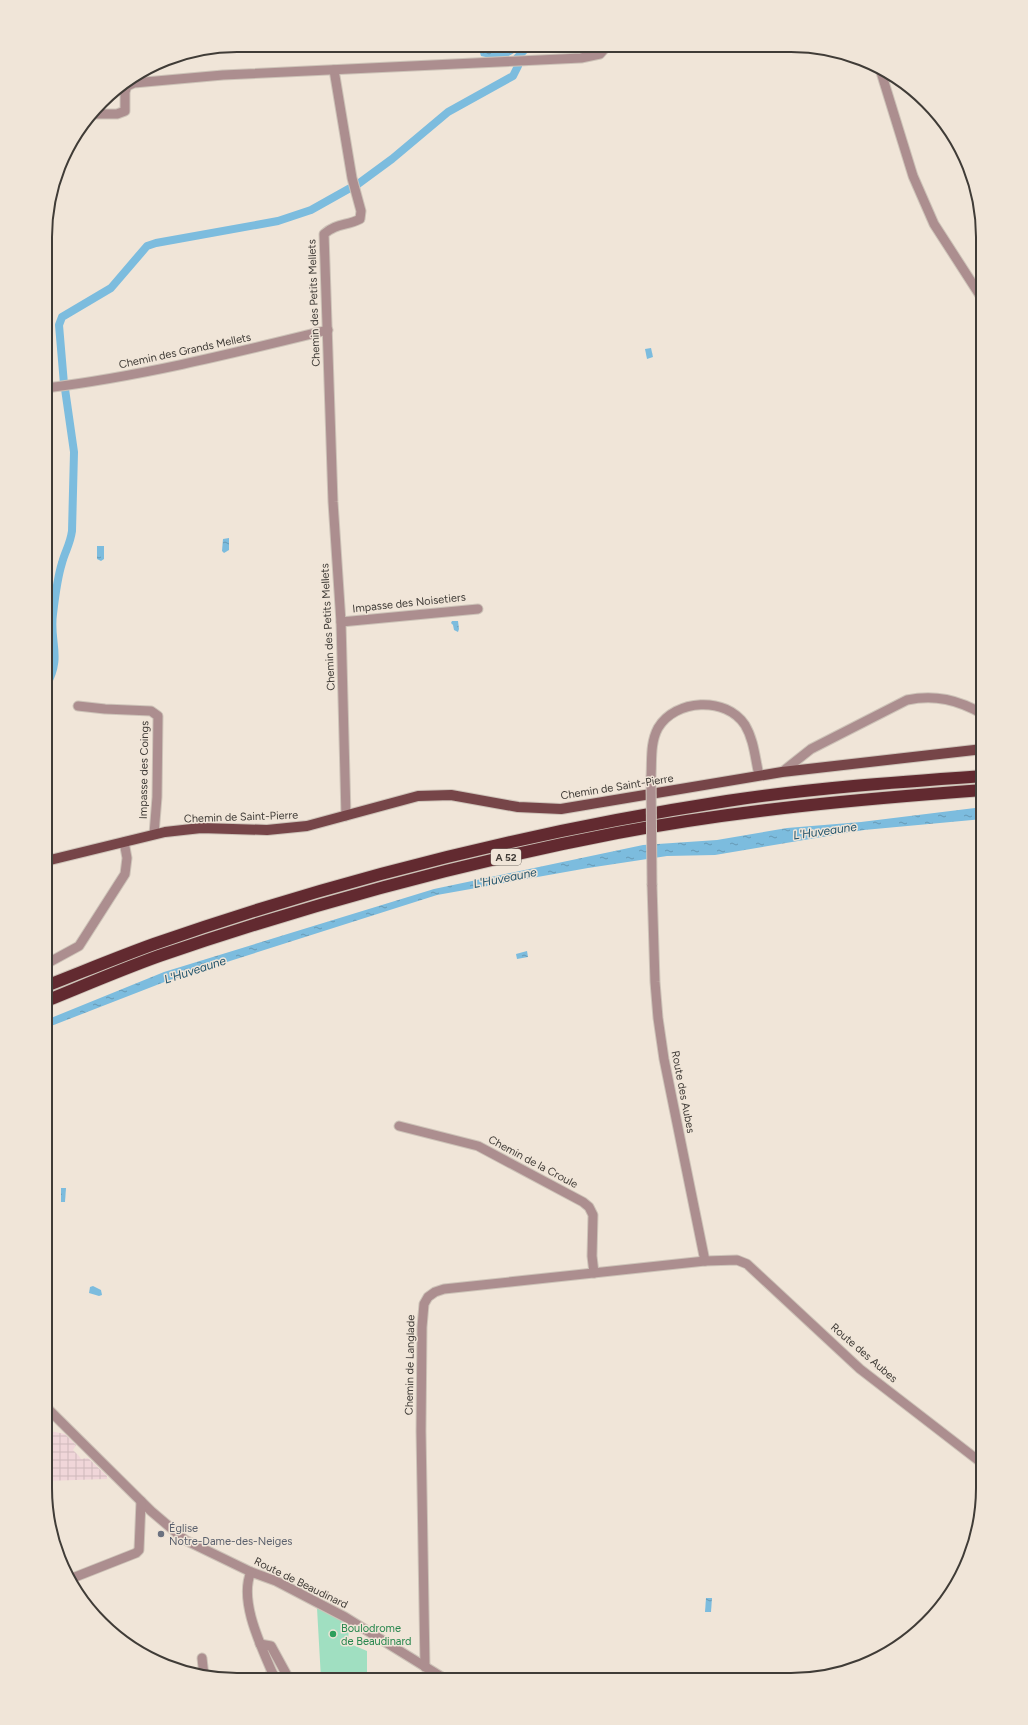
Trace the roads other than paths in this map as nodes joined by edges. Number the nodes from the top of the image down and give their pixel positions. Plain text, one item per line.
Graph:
1 (602, 52) edge
2 (334, 70) junction
3 (882, 76) edge
4 (134, 83) edge
5 (126, 88) edge
6 (99, 114) edge
7 (976, 289) edge
8 (328, 330) junction
9 (52, 387) edge
10 (478, 609) dead end
11 (341, 622) junction
12 (78, 706) dead end
13 (976, 711) edge
14 (976, 750) edge
15 (782, 772) junction
16 (759, 776) junction
17 (976, 776) edge
18 (976, 790) edge
19 (346, 816) junction
20 (154, 834) junction
21 (124, 842) junction
22 (52, 860) edge
23 (52, 961) edge
24 (52, 984) edge
25 (52, 999) edge
26 (399, 1126) dead end
27 (705, 1261) junction
28 (594, 1273) junction
29 (52, 1413) edge
30 (976, 1459) edge
31 (141, 1500) junction
32 (251, 1572) junction
33 (75, 1577) edge
34 (260, 1644) junction
35 (202, 1658) dead end
36 (425, 1667) junction
37 (203, 1669) edge
38 (273, 1673) edge
39 (286, 1673) edge
40 (435, 1673) edge

1 - 2 street
2 - 4 street
2 - 8 street, Chemin des Petits Mellets
3 - 7 street
5 - 6 street
8 - 9 street, Chemin des Grands Mellets
8 - 11 street, Chemin des Petits Mellets
10 - 11 street, Impasse des Noisetiers
11 - 19 street, Chemin des Petits Mellets
12 - 20 street, Impasse des Coings
13 - 15 street
14 - 15 main road, Chemin de Saint-Pierre
15 - 16 main road, Chemin de Saint-Pierre
16 - 19 main road, Chemin de Saint-Pierre
16 - 27 street, Route des Aubes, bridge
17 - 24 highway, A 52
18 - 25 highway, A 52
19 - 20 main road, Chemin de Saint-Pierre
20 - 21 main road, Chemin de Saint-Pierre
21 - 22 main road, Chemin de Saint-Pierre
21 - 23 street
26 - 28 street, Chemin de la Croule
27 - 28 street, Chemin de Langlade
27 - 30 street, Route des Aubes
28 - 36 street, Chemin de Langlade
29 - 31 street, Route de Beaudinard
31 - 32 street, Route de Beaudinard
31 - 33 street
32 - 34 street
32 - 36 street, Route de Beaudinard
34 - 38 street
34 - 39 street
35 - 37 street
36 - 40 street, Route de Beaudinard

